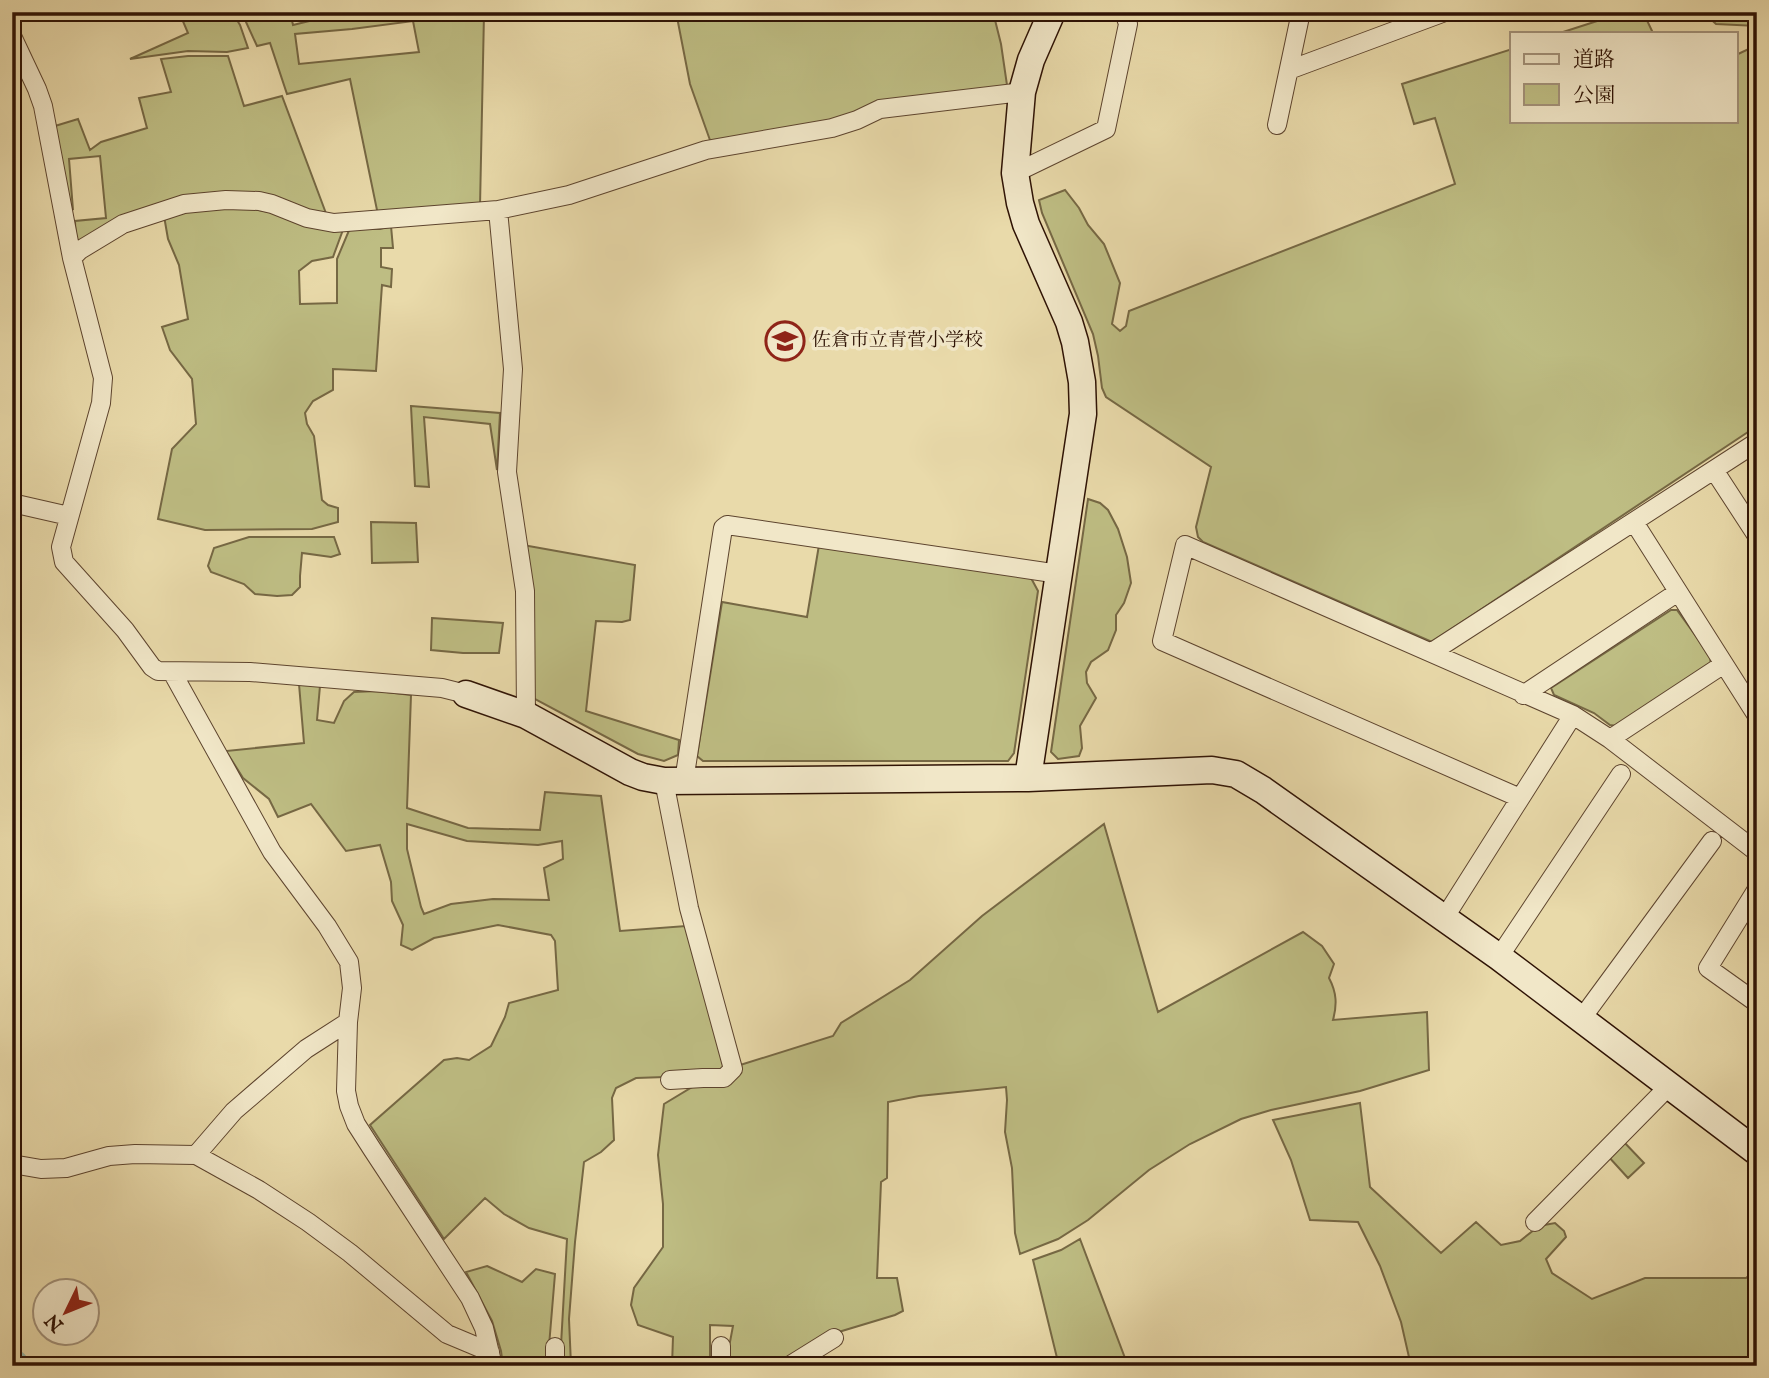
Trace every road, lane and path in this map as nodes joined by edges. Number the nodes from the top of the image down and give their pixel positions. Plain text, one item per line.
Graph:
1 (1052, 12) edge
2 (1124, 12) edge
3 (1301, 12) edge
4 (1445, 12) edge
5 (12, 36) edge
6 (1289, 70) junction
7 (1022, 92) junction
8 (1277, 125) dead end
9 (1015, 173) junction
10 (498, 210) junction
11 (72, 258) junction
12 (1757, 442) edge
13 (1714, 470) junction
14 (12, 503) edge
15 (69, 516) junction
16 (1633, 522) junction
17 (1757, 536) edge
18 (1059, 574) junction
19 (1678, 592) junction
20 (1432, 652) junction
21 (1724, 664) junction
22 (172, 671) junction
23 (466, 694) joint
24 (1523, 695) junction
25 (526, 715) junction
26 (1573, 715) junction
27 (1757, 716) edge
28 (1610, 738) junction
29 (1622, 774) dead end
30 (1028, 778) junction
31 (674, 781) junction
32 (1520, 798) junction
33 (1712, 841) dead end
34 (1757, 852) edge
35 (1757, 890) edge
36 (1444, 917) junction
37 (1499, 957) junction
38 (1757, 1003) edge
39 (1582, 1018) junction
40 (348, 1022) junction
41 (670, 1080) dead end
42 (1670, 1085) junction
43 (1754, 1139) edge
44 (196, 1155) junction
45 (12, 1164) edge
46 (1535, 1222) dead end
47 (834, 1338) dead end
48 (720, 1346) dead end
49 (555, 1347) dead end
50 (492, 1359) edge
51 (555, 1366) edge
52 (720, 1366) edge
53 (789, 1366) edge

1 - 7 street
2 - 9 street
3 - 6 street
4 - 6 street
5 - 11 street
6 - 8 street
7 - 9 street
7 - 10 street
9 - 18 street
10 - 11 street
10 - 25 street
11 - 15 street
12 - 13 street
13 - 16 street
13 - 17 street
14 - 15 street
15 - 22 street
16 - 19 street
16 - 20 street
18 - 30 street
18 - 31 street
19 - 21 street
19 - 24 street
20 - 24 street
20 - 32 street
21 - 27 street
21 - 28 street
22 - 23 street
22 - 40 street
23 - 25 street
24 - 26 street
25 - 31 street
26 - 28 street
26 - 32 street
28 - 34 street
29 - 37 street
30 - 31 street
30 - 36 street
31 - 41 street
32 - 36 street
33 - 39 street
35 - 38 street
36 - 37 street
37 - 39 street
39 - 42 street
40 - 44 street
40 - 50 street
42 - 43 street
42 - 46 street
44 - 45 street
44 - 50 street
47 - 53 street
48 - 52 street
49 - 51 street

